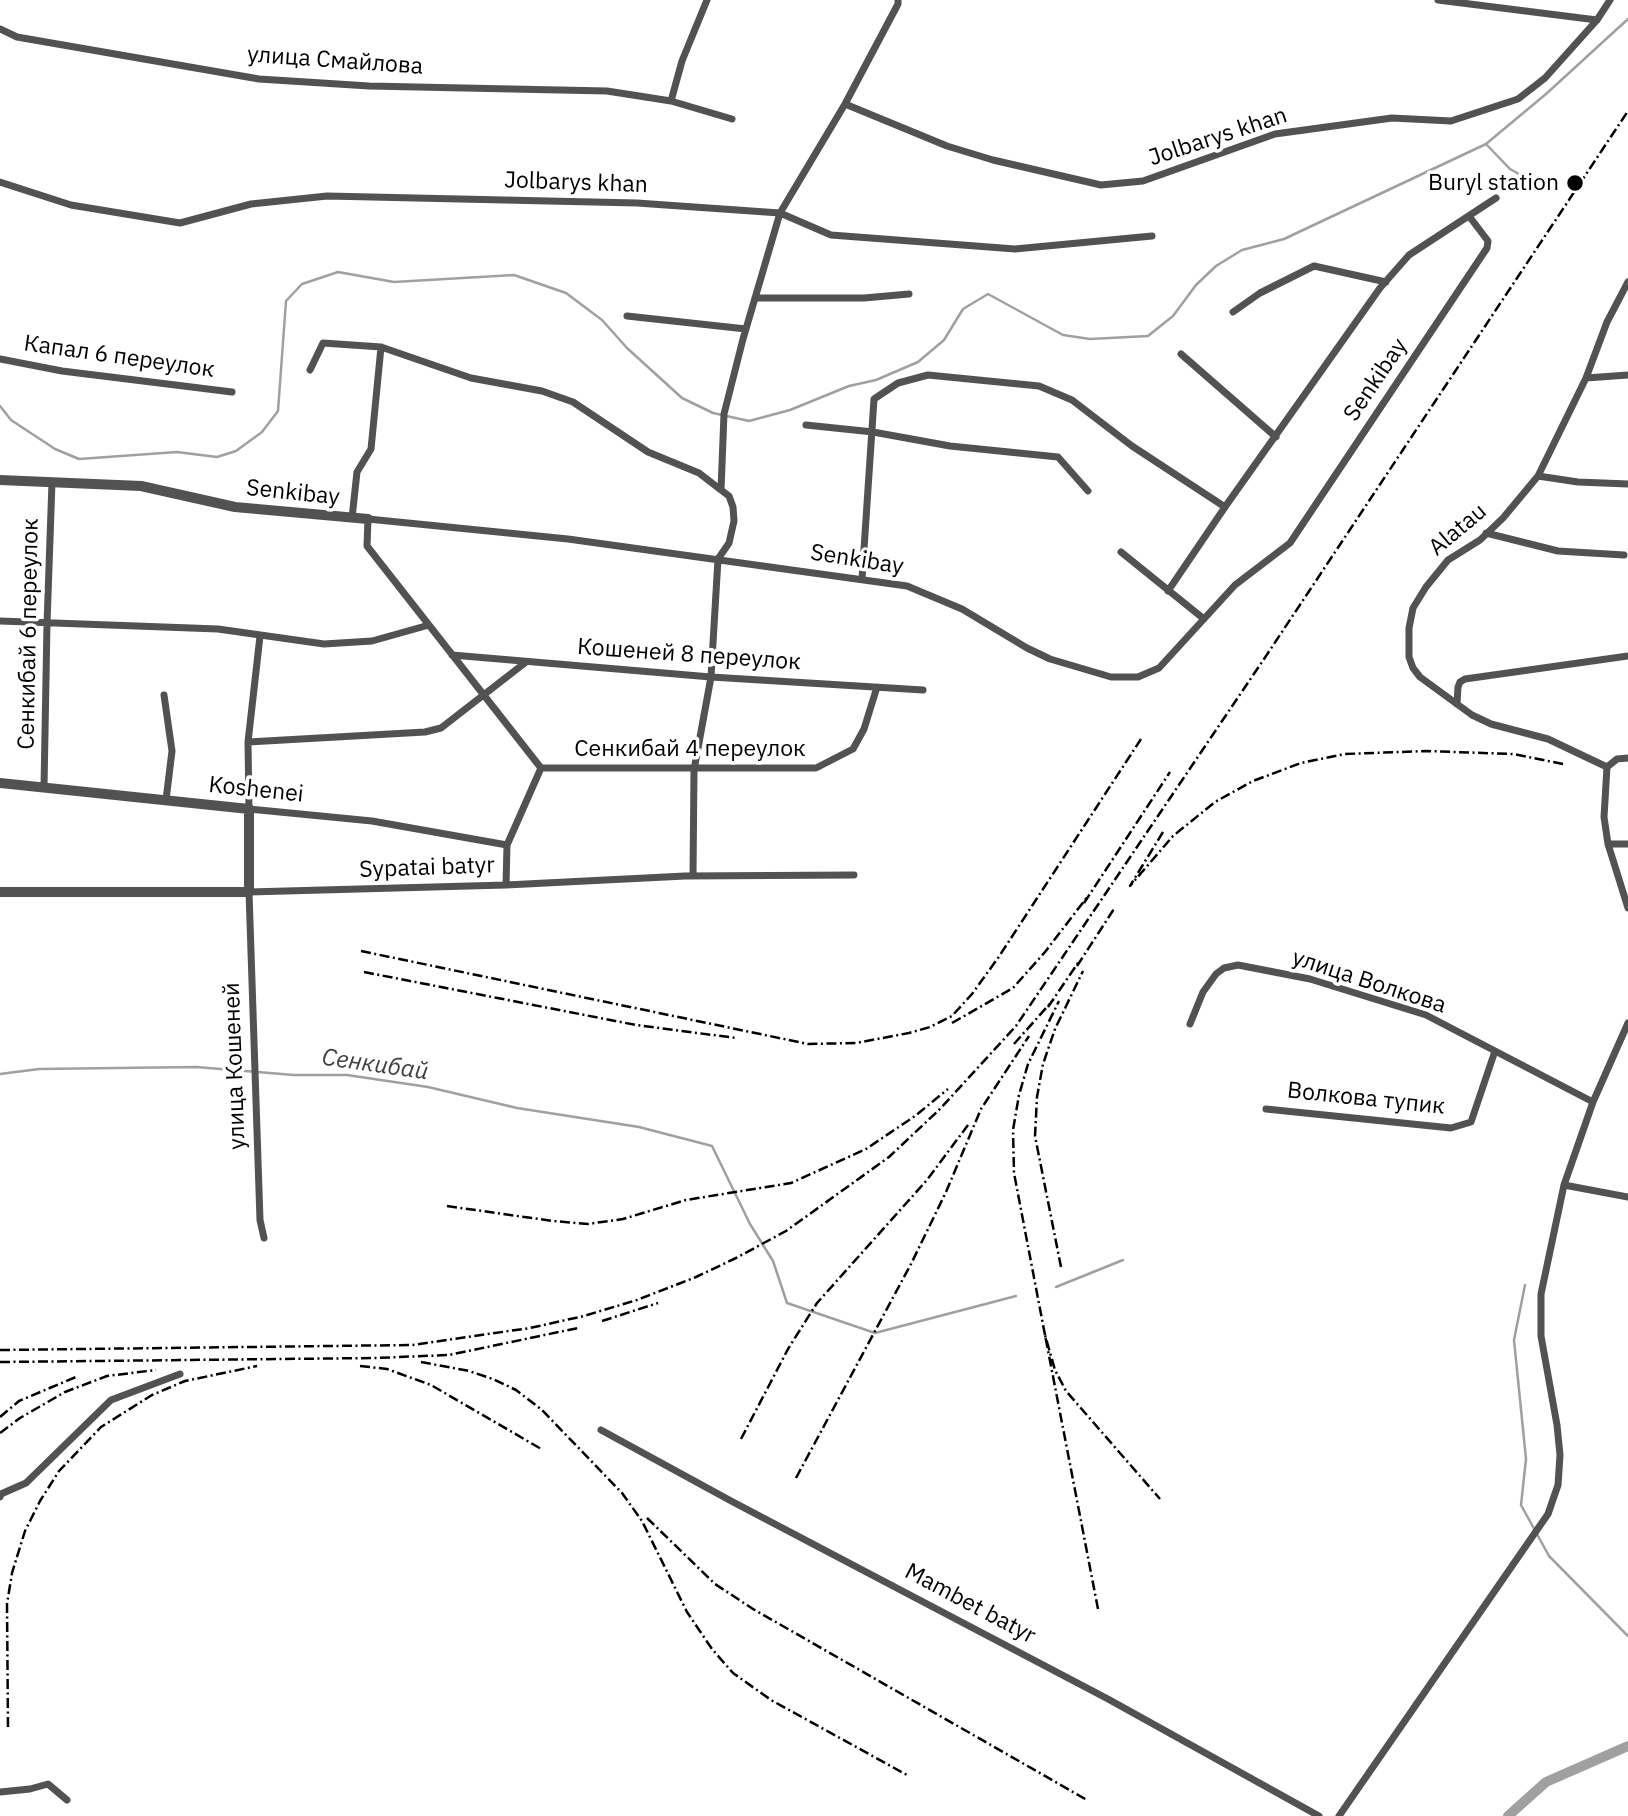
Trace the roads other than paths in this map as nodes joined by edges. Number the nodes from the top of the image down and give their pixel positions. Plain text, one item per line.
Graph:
1 (707, 0) edge
2 (898, 0) edge
3 (1438, 0) edge
4 (1610, 0) edge
5 (1597, 20) junction
6 (0, 29) edge
7 (671, 101) junction
8 (845, 104) junction
9 (732, 119) dead end
10 (0, 181) edge
11 (1496, 198) dead end
12 (780, 213) junction
13 (1469, 216) junction
14 (1152, 236) dead end
15 (1385, 282) junction
16 (1628, 282) edge
17 (909, 294) dead end
18 (757, 298) junction
19 (1233, 312) dead end
20 (627, 316) dead end
21 (746, 329) junction
22 (381, 348) junction
23 (1181, 354) dead end
24 (0, 359) edge
25 (310, 370) dead end
26 (1628, 375) edge
27 (1586, 379) junction
28 (232, 392) dead end
29 (806, 425) dead end
30 (873, 432) junction
31 (1276, 437) junction
32 (1538, 476) junction
33 (0, 480) edge
34 (52, 482) junction
35 (1628, 484) edge
36 (721, 490) junction
37 (1088, 491) dead end
38 (1225, 507) junction
39 (352, 518) junction
40 (368, 519) junction
41 (1486, 533) junction
42 (1121, 552) dead end
43 (1623, 555) dead end
44 (718, 559) junction
45 (862, 579) junction
46 (1168, 592) junction
47 (1204, 619) junction
48 (0, 621) edge
49 (47, 624) junction
50 (429, 625) junction
51 (260, 636) junction
52 (452, 655) junction
53 (1628, 656) edge
54 (526, 662) junction
55 (711, 677) junction
56 (877, 687) junction
57 (923, 690) dead end
58 (482, 694) junction
59 (164, 695) dead end
60 (1457, 704) junction
61 (248, 742) junction
62 (1628, 758) edge
63 (1607, 767) junction
64 (541, 768) junction
65 (694, 770) junction
66 (0, 783) edge
67 (44, 787) junction
68 (166, 800) junction
69 (249, 808) junction
70 (1608, 844) junction
71 (1628, 844) edge
72 (507, 845) junction
73 (854, 875) dead end
74 (692, 876) junction
75 (506, 885) junction
76 (0, 891) edge
77 (249, 892) junction
78 (1628, 908) edge
79 (1190, 1024) dead end
80 (1628, 1025) edge
81 (1495, 1051) junction
82 (1593, 1102) junction
83 (1266, 1109) dead end
84 (1564, 1185) junction
85 (1628, 1197) edge
86 (264, 1238) dead end
87 (180, 1374) dead end
88 (601, 1430) dead end
89 (0, 1497) edge
90 (0, 1791) edge
91 (67, 1800) dead end
92 (1319, 1816) edge
93 (1339, 1816) edge

1 - 7 street
2 - 8 street
3 - 5 street
4 - 5 street, Jolbarys khan
5 - 8 street, Jolbarys khan
6 - 7 street, улица Смайлова
7 - 9 street, улица Смайлова
8 - 12 street
10 - 12 street, Jolbarys khan
11 - 13 street
12 - 14 street, Jolbarys khan
12 - 18 street
13 - 15 street
13 - 47 street, Senkibay
15 - 19 street
15 - 31 street
16 - 27 street, Alatau
17 - 18 street
18 - 21 street
20 - 21 street
21 - 36 street
22 - 25 street
22 - 36 street
22 - 39 street
23 - 31 street
24 - 28 street, Капал 6 переулок
26 - 27 street
27 - 32 street, Alatau
29 - 30 street
30 - 37 street
30 - 38 street
30 - 45 street
31 - 38 street
32 - 35 street
32 - 41 street, Alatau
33 - 34 street, Senkibay
34 - 39 street, Senkibay
34 - 49 street, Сенкибай 6 переулок
36 - 44 street
38 - 46 street
39 - 40 street, Senkibay
40 - 44 street, Senkibay
40 - 50 street
41 - 43 street
41 - 60 street, Alatau
42 - 46 street
44 - 45 street, Senkibay
44 - 55 street
45 - 47 street, Senkibay
46 - 47 street
48 - 49 street
49 - 51 street
49 - 67 street, Сенкибай 6 переулок
50 - 51 street
50 - 52 street
51 - 61 street
52 - 54 street, Кошеней 8 переулок
52 - 58 street
53 - 60 street
54 - 55 street, Кошеней 8 переулок
54 - 58 street
55 - 56 street, Кошеней 8 переулок
55 - 65 street
56 - 57 street, Кошеней 8 переулок
56 - 65 street, Сенкибай 4 переулок
58 - 61 street
58 - 64 street
59 - 68 street
60 - 63 street, Alatau
61 - 69 street
62 - 63 street
63 - 70 street
64 - 65 street, Сенкибай 4 переулок
64 - 72 street
65 - 74 street
66 - 67 street, Koshenei
67 - 68 street, Koshenei
68 - 69 street, Koshenei
69 - 72 street, Koshenei
69 - 77 street
70 - 71 street
70 - 78 street
72 - 75 street
73 - 74 street, Sypatai batyr
74 - 75 street, Sypatai batyr
75 - 77 street, Sypatai batyr
76 - 77 street, Sypatai batyr
77 - 86 street, улица Кошеней
79 - 81 street, улица Волкова
80 - 82 street
81 - 82 street, улица Волкова
81 - 83 street, Волкова тупик
82 - 84 street
84 - 85 street
84 - 93 street
87 - 89 street
88 - 92 street, Mambet batyr
90 - 91 street

